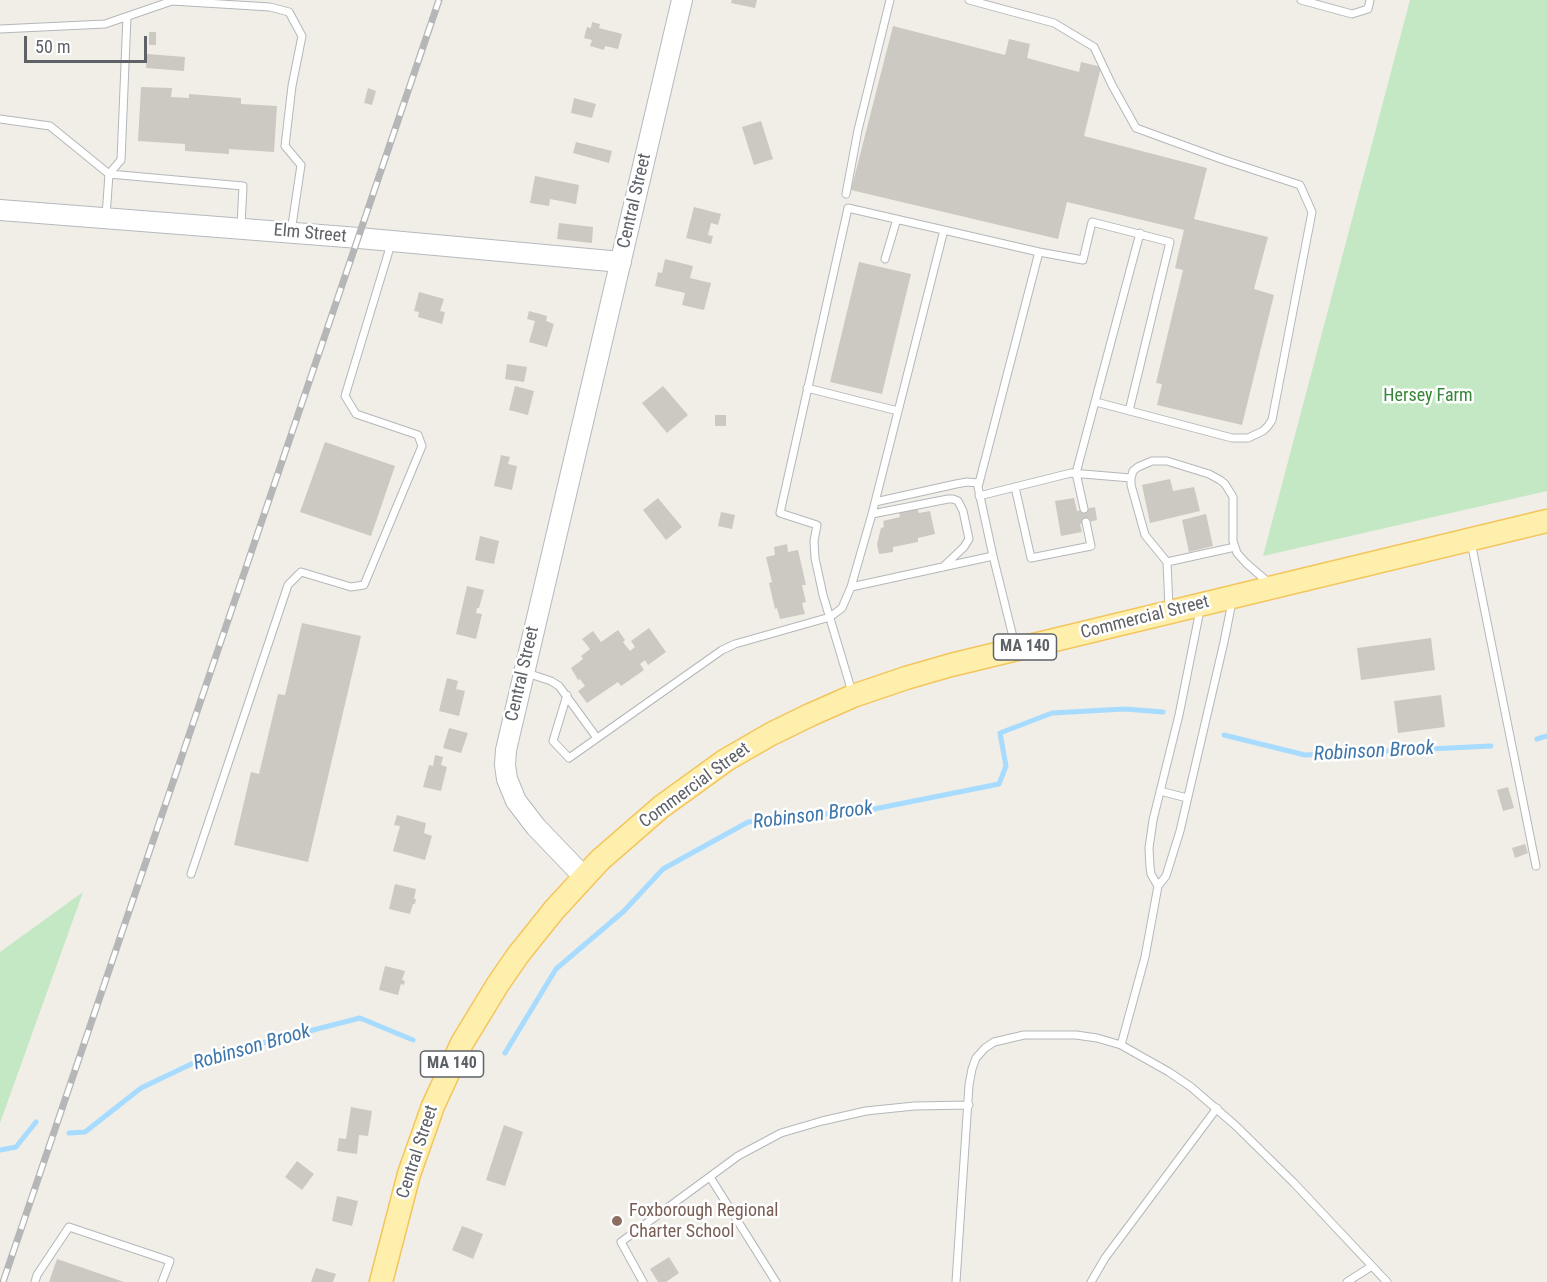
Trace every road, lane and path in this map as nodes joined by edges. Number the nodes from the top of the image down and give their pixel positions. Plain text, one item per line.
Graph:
1 (682, 0) edge
2 (890, 0) edge
3 (969, 0) edge
4 (1302, 0) edge
5 (1370, 0) edge
6 (127, 16) junction
7 (0, 28) edge
8 (0, 119) edge
9 (109, 174) junction
10 (846, 194) dead end
11 (0, 210) edge
12 (106, 218) junction
13 (897, 219) junction
14 (241, 229) junction
15 (944, 230) junction
16 (291, 233) junction
17 (1140, 234) junction
18 (392, 241) junction
19 (1039, 252) junction
20 (885, 260) dead end
21 (621, 262) junction
22 (807, 388) junction
23 (1096, 402) junction
24 (898, 411) junction
25 (1130, 411) junction
26 (1076, 473) junction
27 (1131, 478) junction
28 (978, 483) junction
29 (1015, 487) junction
30 (979, 496) junction
31 (875, 501) junction
32 (1084, 509) dead end
33 (872, 514) junction
34 (1547, 521) edge
35 (1086, 522) dead end
36 (1471, 539) junction
37 (1235, 547) junction
38 (993, 556) junction
39 (1167, 562) junction
40 (943, 567) junction
41 (851, 587) junction
42 (1274, 587) junction
43 (1233, 597) junction
44 (1201, 605) junction
45 (1169, 612) junction
46 (830, 617) junction
47 (1016, 650) junction
48 (524, 672) junction
49 (567, 695) junction
50 (853, 696) junction
51 (597, 738) junction
52 (1160, 791) junction
53 (1187, 798) junction
54 (1536, 866) dead end
55 (191, 874) dead end
56 (584, 877) junction
57 (1158, 886) junction
58 (1121, 1045) junction
59 (969, 1105) junction
60 (1217, 1108) junction
61 (710, 1177) junction
62 (1372, 1266) junction
63 (35, 1282) edge
64 (162, 1282) edge
65 (381, 1282) edge
66 (643, 1282) edge
67 (776, 1282) edge
68 (956, 1282) edge
69 (1091, 1282) edge
70 (1347, 1282) edge
71 (1387, 1282) edge

1 - 21 main road, Central Street
2 - 10 lane
3 - 25 lane
4 - 5 lane
6 - 7 lane
6 - 9 lane
6 - 16 lane
8 - 9 lane
9 - 12 lane
9 - 14 lane
11 - 12 main road, Elm Street
12 - 14 main road, Elm Street
13 - 15 lane
13 - 20 lane
13 - 22 lane
14 - 16 main road, Elm Street
15 - 19 lane
15 - 24 lane
16 - 18 main road, Elm Street
17 - 19 lane
17 - 23 lane
17 - 25 lane
18 - 21 main road, Elm Street
18 - 55 lane
19 - 28 lane
21 - 48 main road, Central Street
22 - 24 lane
22 - 46 lane
23 - 25 lane
23 - 26 lane
24 - 31 lane
26 - 27 lane
26 - 29 lane
26 - 32 lane
27 - 37 lane
27 - 39 lane
28 - 30 lane
28 - 31 lane
29 - 30 lane
29 - 35 lane
30 - 38 lane
31 - 33 lane
33 - 40 lane
33 - 41 lane
34 - 36 main road, Commercial Street / MA 140
36 - 42 main road, Commercial Street / MA 140
36 - 54 lane
37 - 39 lane
37 - 42 lane
38 - 40 lane
38 - 47 lane
39 - 45 lane
40 - 41 lane
41 - 46 lane
42 - 43 main road, Commercial Street / MA 140
43 - 44 main road, Commercial Street / MA 140
43 - 53 lane
44 - 45 main road, Commercial Street / MA 140
44 - 52 lane
45 - 47 main road, Commercial Street / MA 140
46 - 50 lane
46 - 51 lane
47 - 50 main road, Commercial Street / MA 140
48 - 49 lane
48 - 56 main road, Central Street
49 - 51 lane
49 - 51 lane
50 - 56 main road, Commercial Street / MA 140
52 - 53 lane
52 - 57 lane
53 - 57 lane
56 - 65 main road, Central Street / MA 140
57 - 58 lane
58 - 59 lane
58 - 60 lane
59 - 61 lane
59 - 68 lane
60 - 62 lane
60 - 69 lane
61 - 66 lane
61 - 67 lane
62 - 70 lane
62 - 71 lane
63 - 64 lane

